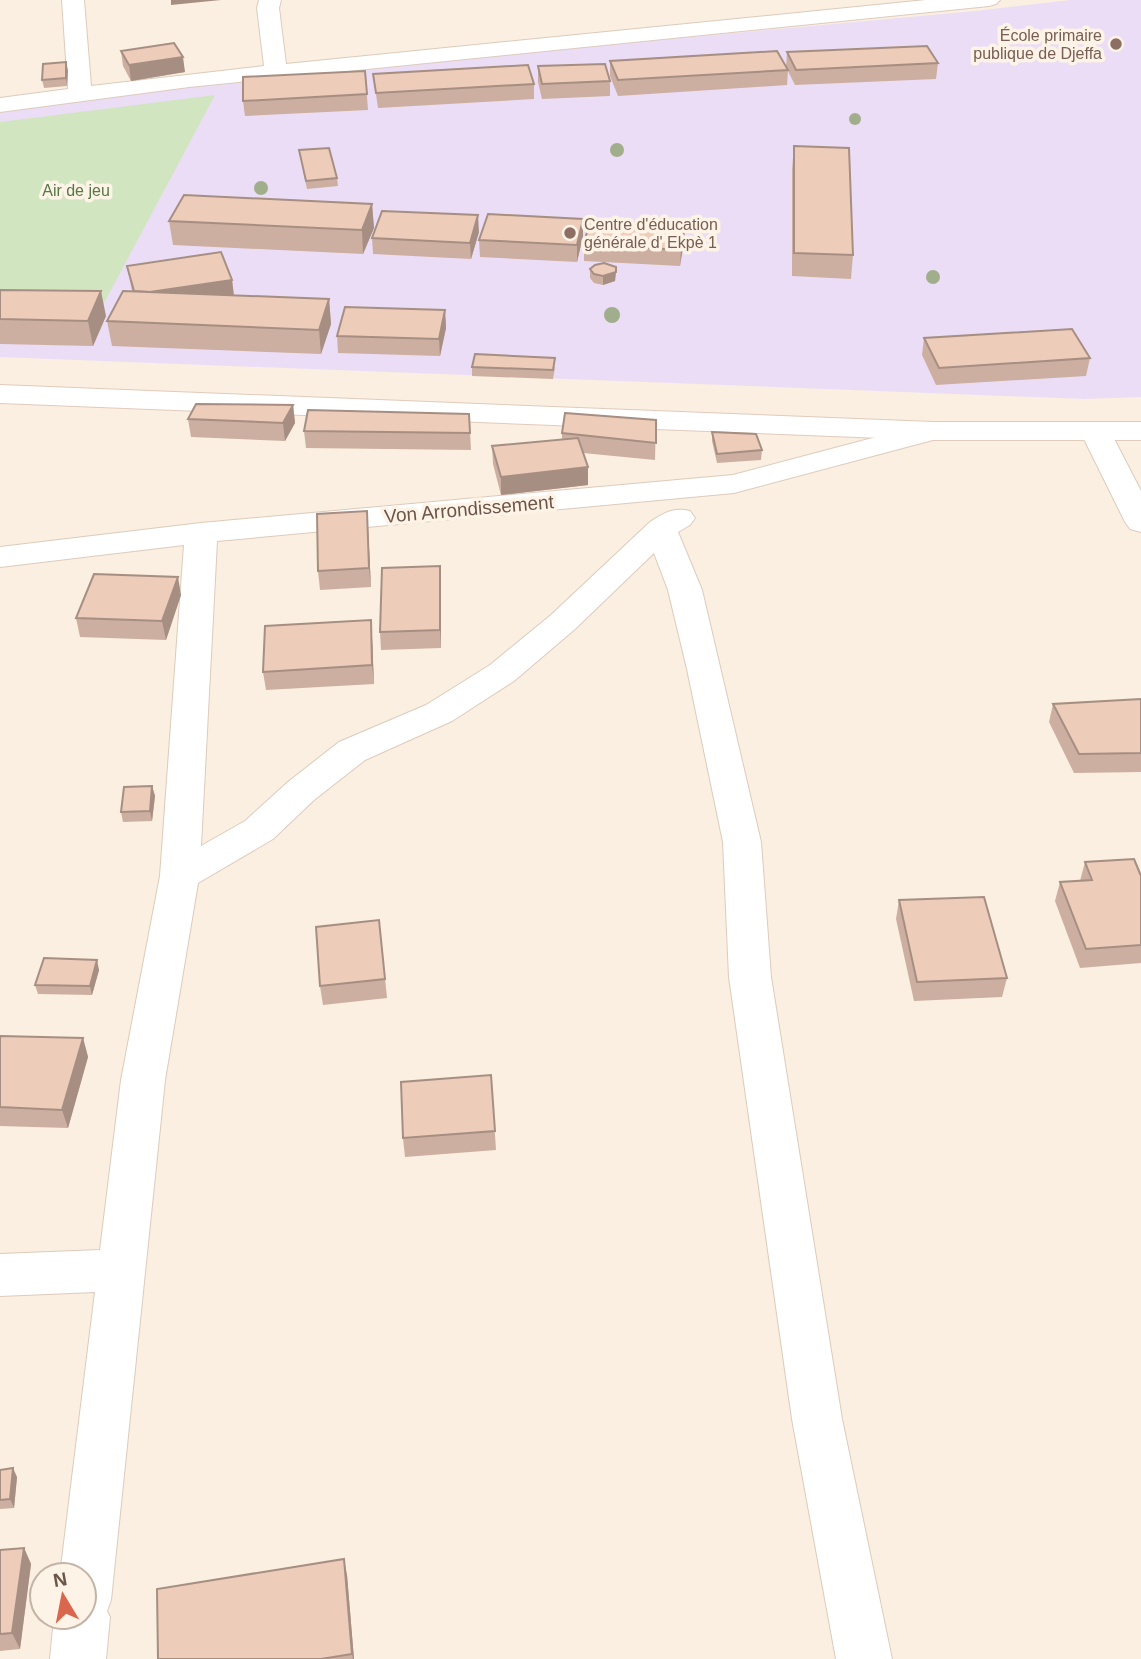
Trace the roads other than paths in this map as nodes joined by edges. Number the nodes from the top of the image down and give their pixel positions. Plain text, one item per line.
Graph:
1 (73, 0) edge
2 (270, 0) edge
3 (989, 0) edge
4 (943, 2) edge
5 (276, 72) junction
6 (80, 95) junction
7 (0, 105) edge
8 (0, 394) edge
9 (933, 431) junction
10 (1096, 431) junction
11 (1141, 431) edge
12 (734, 484) junction
13 (1141, 522) edge
14 (661, 529) junction
15 (201, 534) junction
16 (0, 557) edge
17 (180, 876) junction
18 (121, 1270) junction
19 (0, 1275) edge
20 (88, 1561) edge
21 (81, 1631) edge
22 (78, 1659) edge
23 (864, 1659) edge

1 - 6 street
2 - 5 street
3 - 4 street
4 - 5 street
5 - 6 street
6 - 7 street
8 - 9 street
9 - 10 street
9 - 12 street, Von Arrondissement
10 - 11 street
10 - 13 street
12 - 14 street
12 - 15 street, Von Arrondissement
14 - 17 street
14 - 23 street
15 - 16 street, Von Arrondissement
15 - 17 street
17 - 18 street
18 - 19 street
18 - 20 street
21 - 22 street

